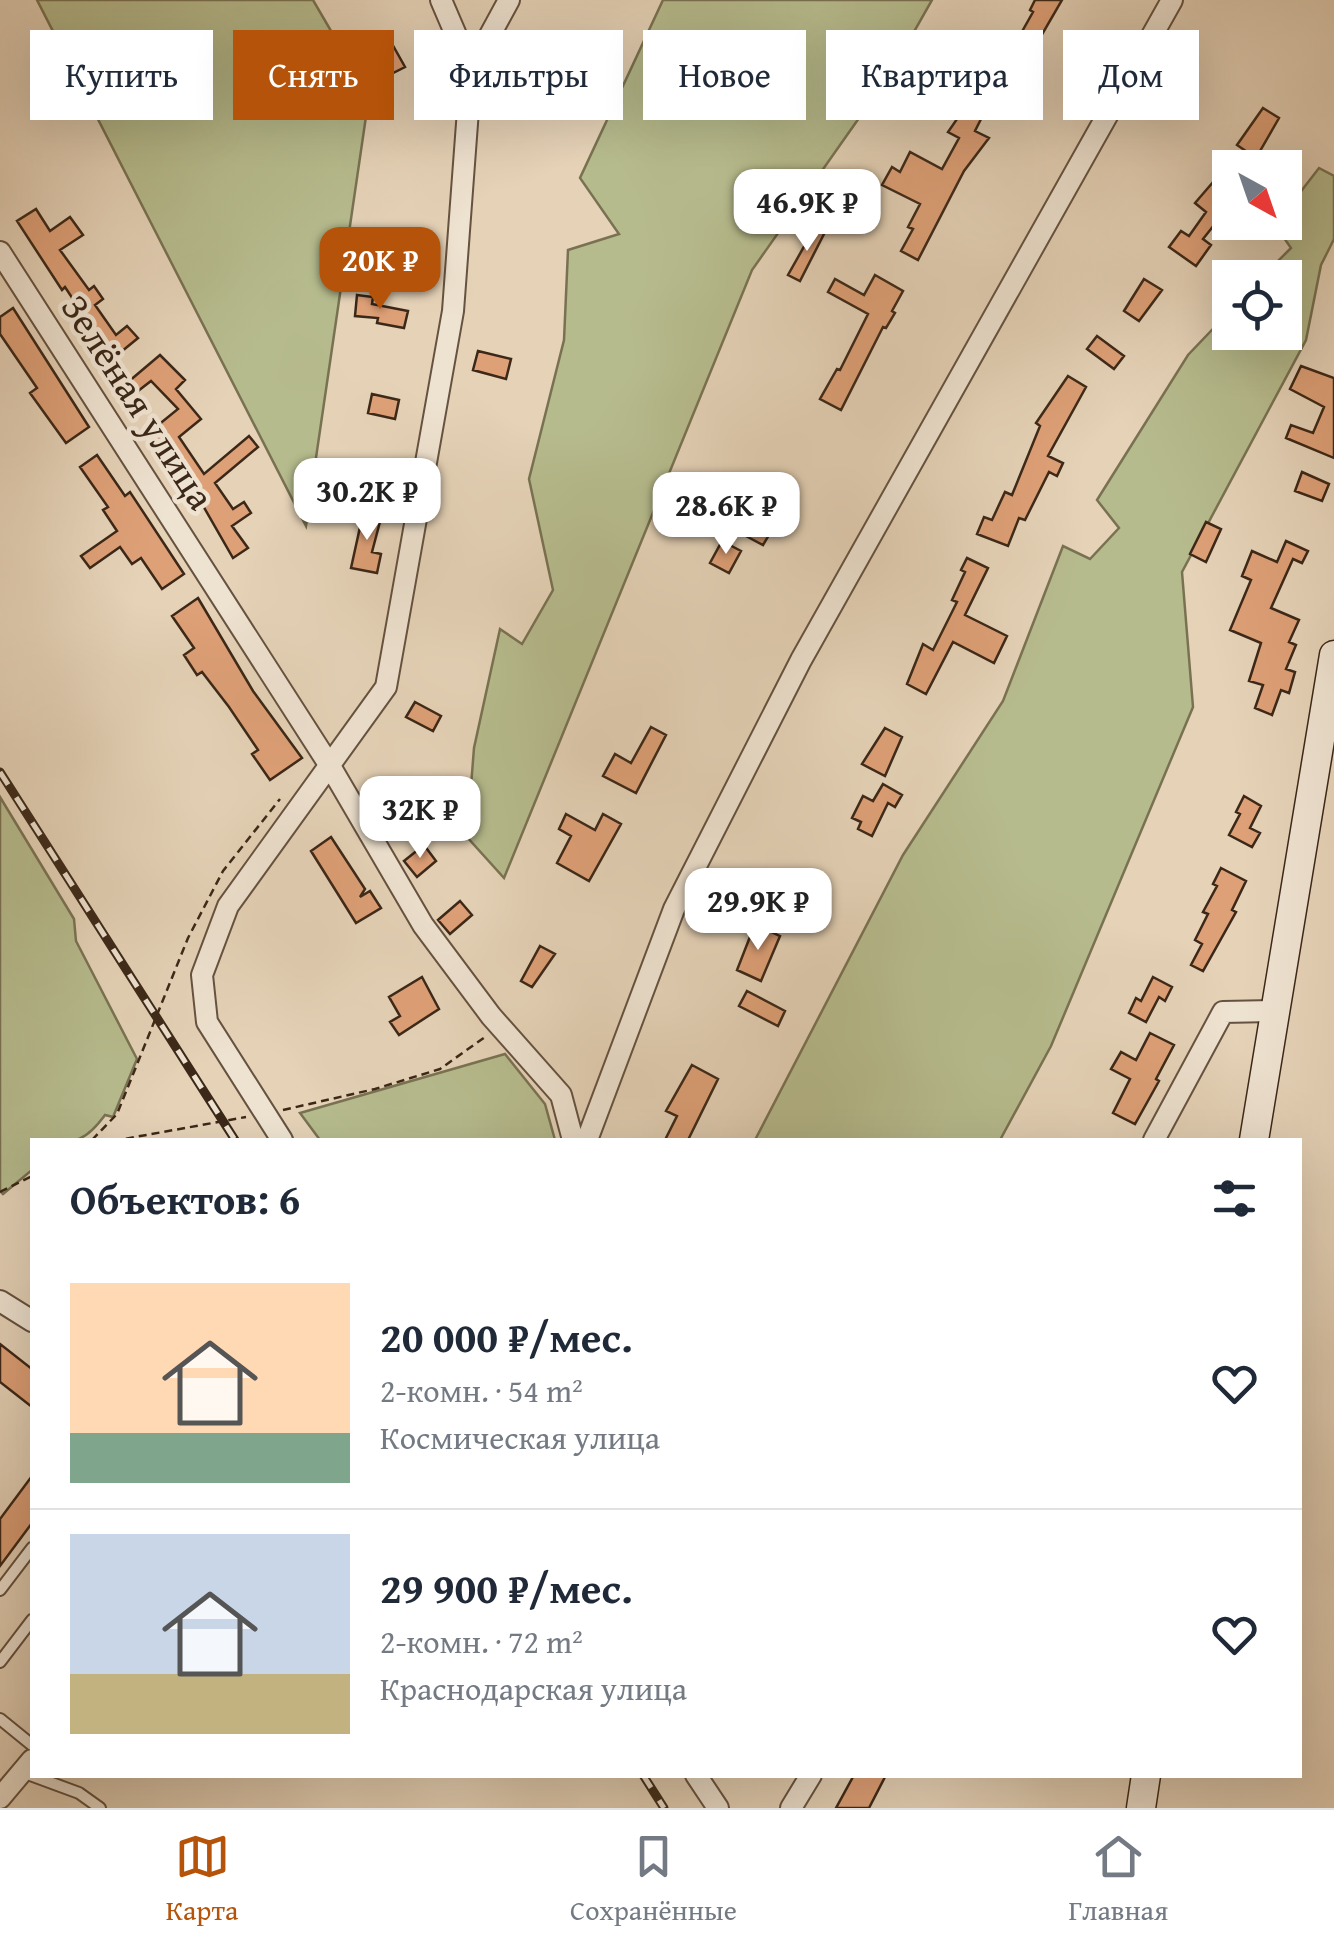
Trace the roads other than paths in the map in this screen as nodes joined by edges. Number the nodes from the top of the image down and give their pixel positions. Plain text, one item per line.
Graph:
1 (441, 0) edge
2 (509, 0) edge
3 (1172, 0) edge
4 (454, 30) edge
5 (493, 30) edge
6 (467, 120) edge
7 (0, 252) edge
8 (1334, 655) edge
9 (330, 766) junction
10 (1277, 1012) junction
11 (280, 1138) edge
12 (572, 1138) edge
13 (588, 1138) edge
14 (1155, 1138) edge
15 (1254, 1138) edge
16 (0, 1301) edge
17 (30, 1320) edge
18 (30, 1551) edge
19 (0, 1590) edge
20 (30, 1623) edge
21 (0, 1662) edge
22 (0, 1720) edge
23 (30, 1744) edge
24 (27, 1766) edge
25 (50, 1778) edge
26 (698, 1778) edge
27 (808, 1778) edge
28 (1146, 1778) edge
29 (0, 1798) edge
30 (100, 1808) edge
31 (718, 1808) edge
32 (792, 1808) edge
33 (1141, 1808) edge

1 - 4 street
2 - 5 street
3 - 13 street
6 - 9 street
7 - 9 street, Зелёная улица
8 - 10 main road
9 - 11 street
9 - 12 street, Зелёная улица
10 - 14 street
10 - 15 main road
16 - 17 street
18 - 19 lane
20 - 21 lane
22 - 23 lane
24 - 29 street
25 - 30 lane
26 - 31 street
27 - 32 street
28 - 33 main road

